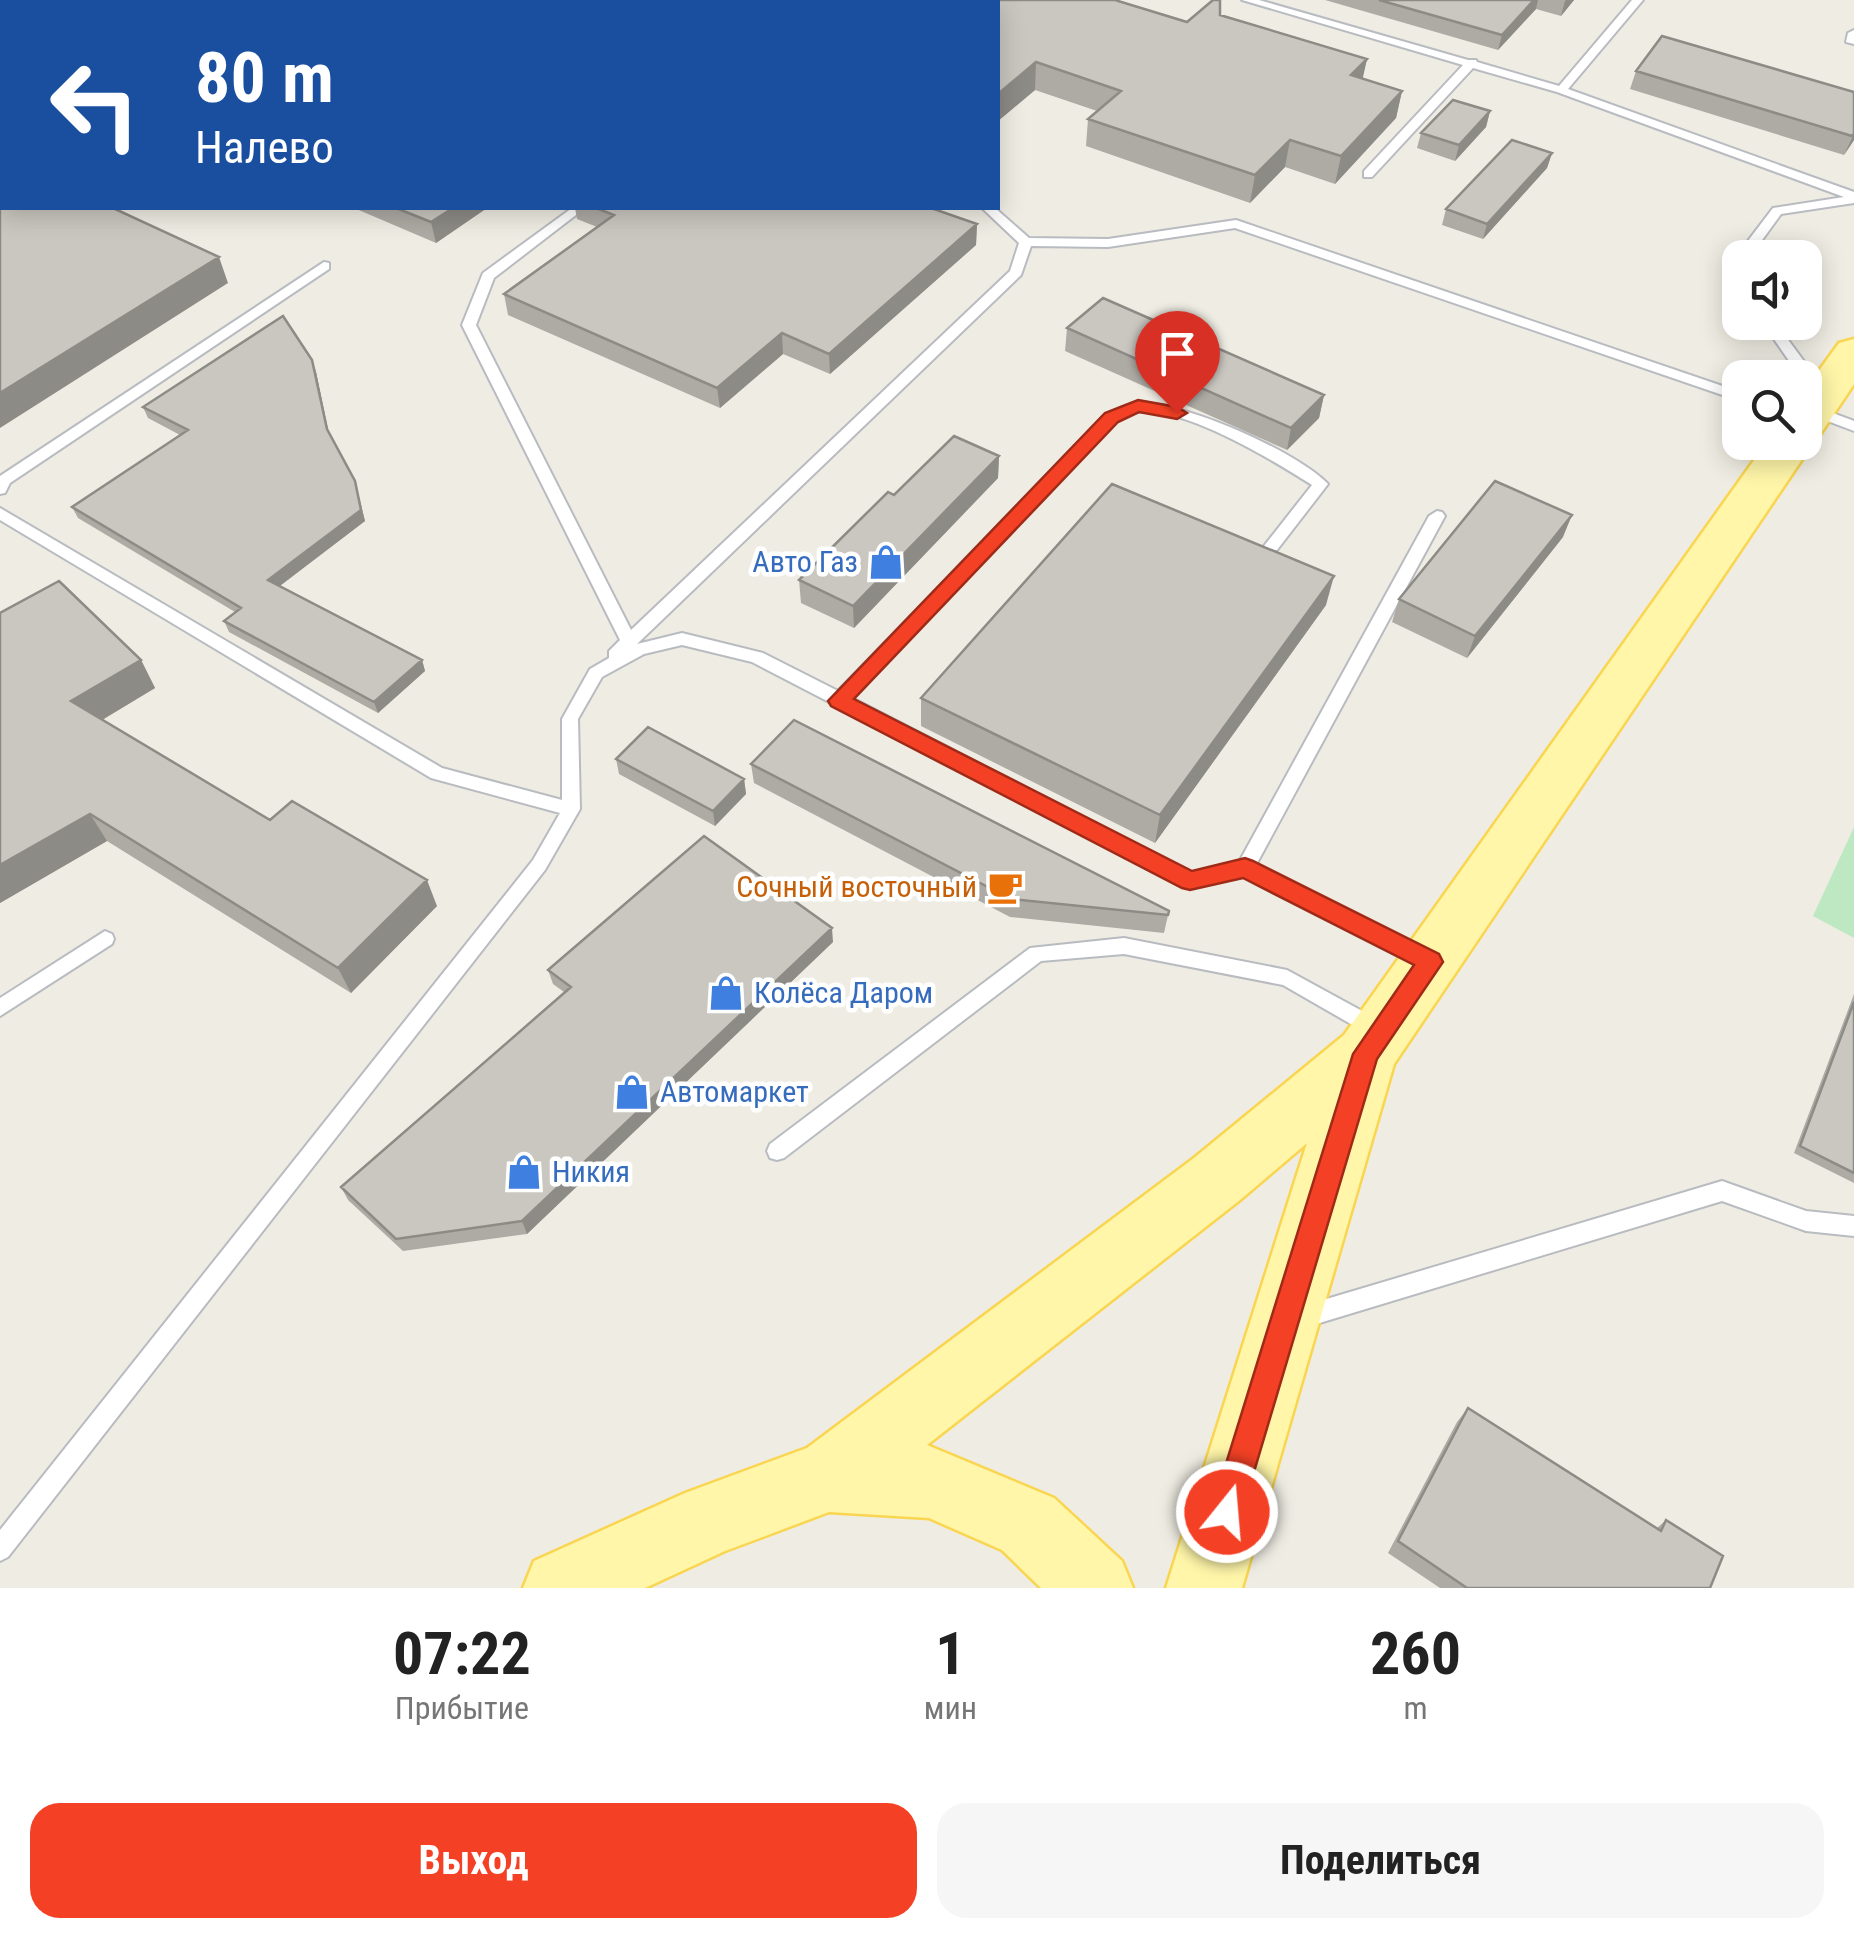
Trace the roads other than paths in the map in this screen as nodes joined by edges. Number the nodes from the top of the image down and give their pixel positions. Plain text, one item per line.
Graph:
1 (1247, 0) edge
2 (1638, 0) edge
3 (1472, 62) junction
4 (1561, 90) junction
5 (1368, 174) edge
6 (1854, 198) edge
7 (576, 210) edge
8 (990, 210) edge
9 (1756, 240) edge
10 (1026, 242) junction
11 (324, 266) dead end
12 (1854, 352) edge
13 (1722, 392) edge
14 (1822, 406) edge
15 (1786, 460) edge
16 (0, 489) edge
17 (0, 512) edge
18 (1437, 516) dead end
19 (1272, 546) edge
20 (628, 642) junction
21 (596, 673) junction
22 (839, 701) junction
23 (571, 809) junction
24 (1245, 868) junction
25 (106, 939) dead end
26 (1430, 962) junction
27 (0, 1008) edge
28 (1374, 1043) junction
29 (777, 1151) dead end
30 (1854, 1226) edge
31 (1284, 1322) junction
32 (829, 1476) junction
33 (710, 1519) junction
34 (0, 1548) edge
35 (561, 1588) edge
36 (630, 1588) edge
37 (1096, 1588) edge
38 (1204, 1588) edge

1 - 3 lane
2 - 4 lane
3 - 4 lane
3 - 5 lane
4 - 6 lane
6 - 9 lane
7 - 20 lane
8 - 10 lane
10 - 13 lane
10 - 20 lane
11 - 16 lane
12 - 14 main road
15 - 26 main road
17 - 23 lane
18 - 24 lane
19 - 22 lane
20 - 21 lane
21 - 22 lane
21 - 23 lane
22 - 24 lane
23 - 34 lane
24 - 26 lane
25 - 27 lane
26 - 28 main road
28 - 29 lane
28 - 31 main road
28 - 32 main road
30 - 31 lane
31 - 38 main road
32 - 33 main road
32 - 37 main road
33 - 35 main road
33 - 36 main road

